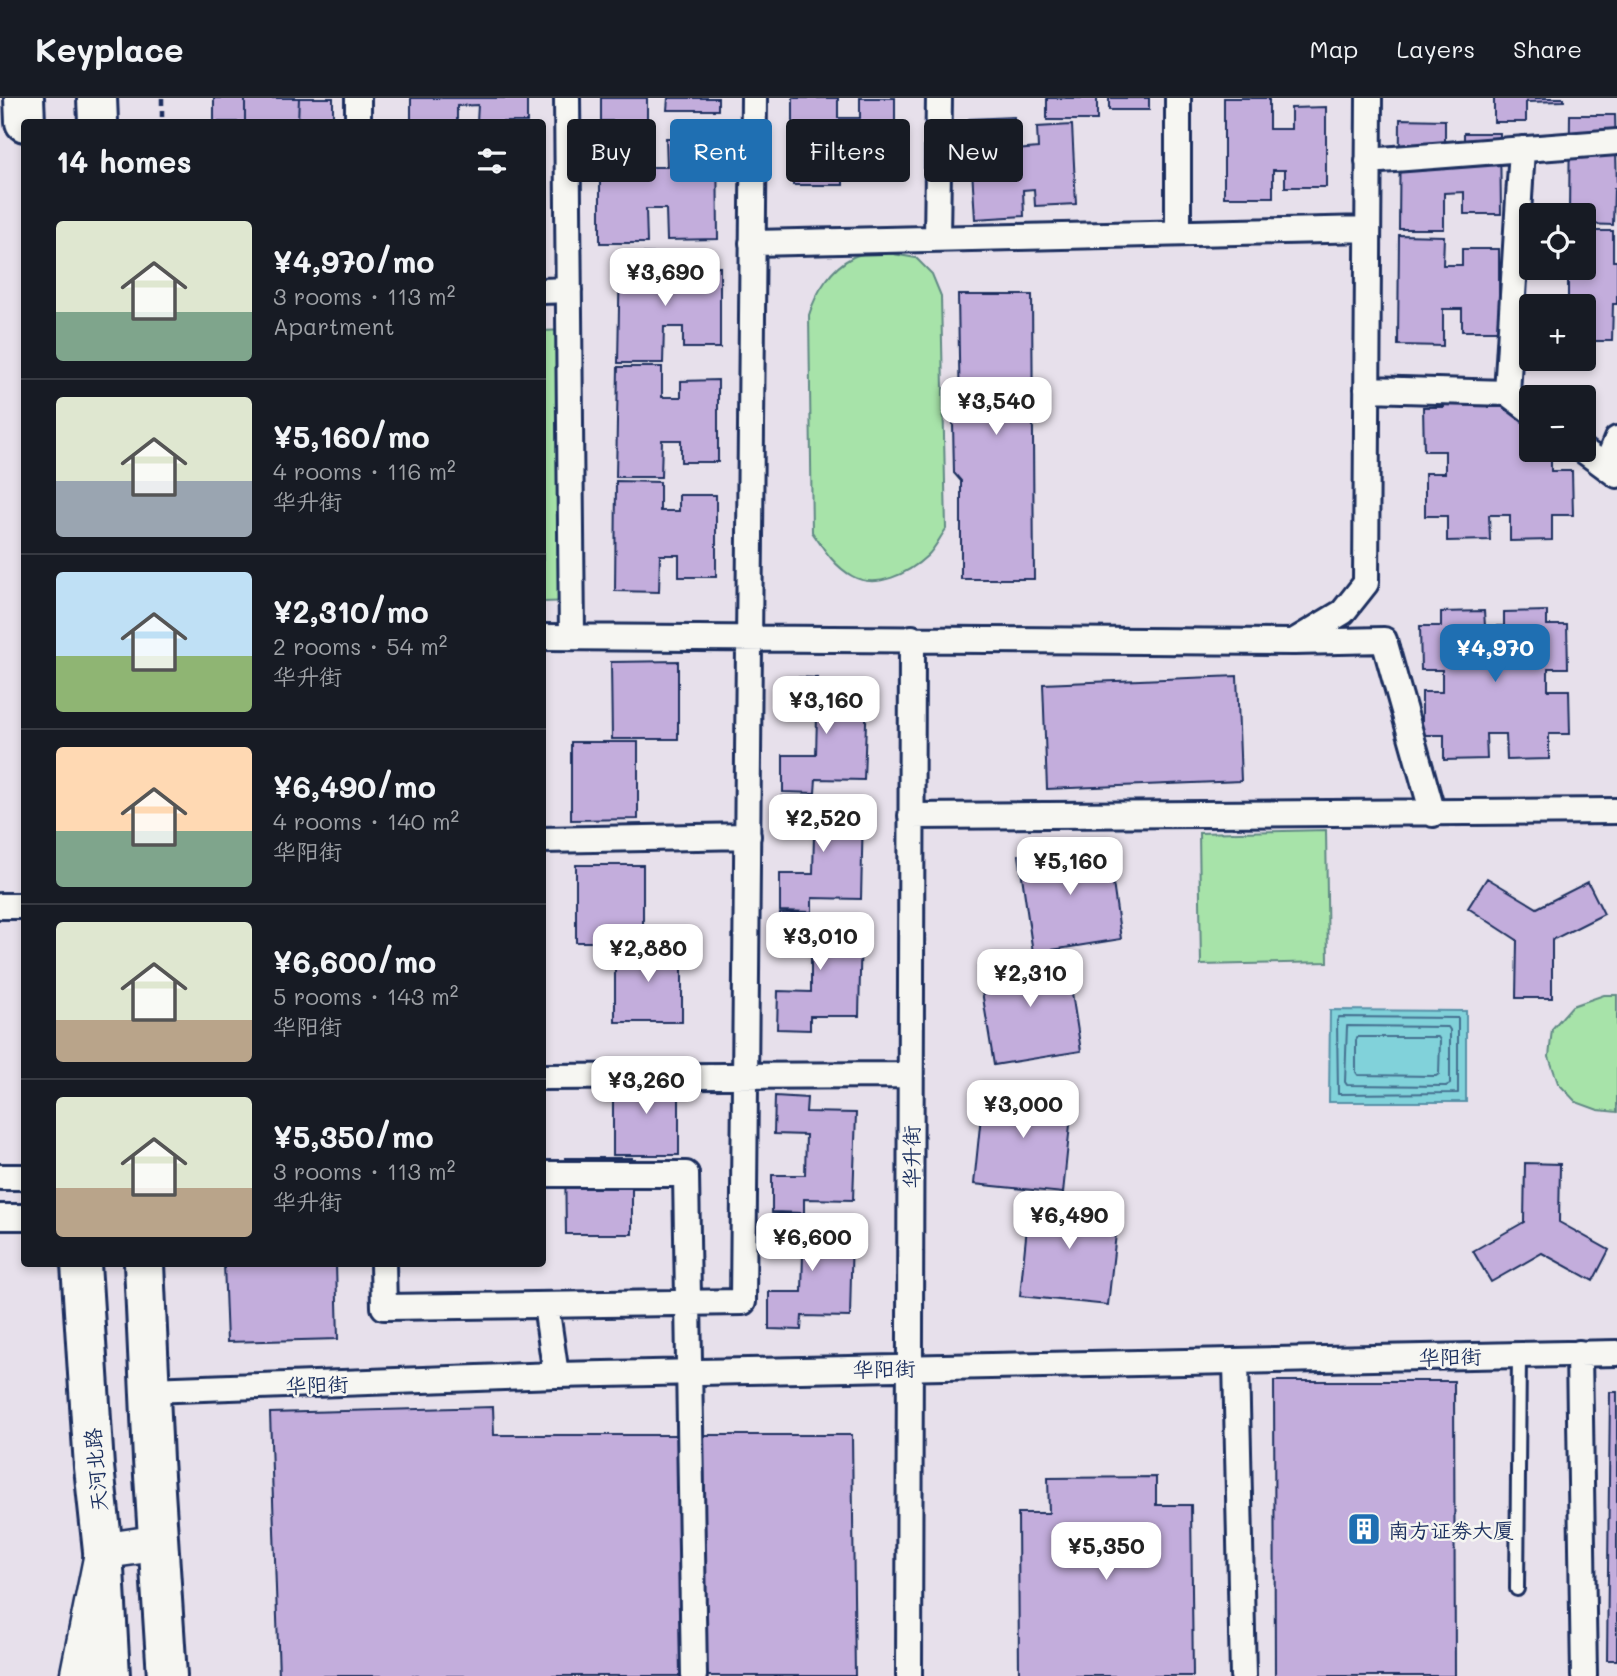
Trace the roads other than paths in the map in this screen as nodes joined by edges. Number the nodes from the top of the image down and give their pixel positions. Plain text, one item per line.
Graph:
1 (358, 98) edge
2 (567, 98) edge
3 (754, 98) edge
4 (939, 98) edge
5 (1178, 98) edge
6 (1369, 98) edge
7 (358, 119) edge
8 (1617, 142) edge
9 (1522, 149) junction
10 (1368, 161) junction
11 (1368, 229) junction
12 (1178, 233) junction
13 (937, 238) junction
14 (752, 243) junction
15 (569, 290) junction
16 (546, 291) edge
17 (1367, 388) junction
18 (1507, 393) junction
19 (1519, 402) edge
20 (1617, 439) edge
21 (1596, 460) edge
22 (1611, 471) edge
23 (546, 636) edge
24 (572, 637) junction
25 (751, 638) junction
26 (912, 638) junction
27 (1293, 642) junction
28 (1617, 811) edge
29 (1433, 814) junction
30 (911, 816) junction
31 (748, 836) junction
32 (546, 840) edge
33 (0, 906) edge
34 (21, 906) edge
35 (910, 1075) junction
36 (744, 1076) junction
37 (546, 1077) edge
38 (546, 1174) edge
39 (0, 1177) edge
40 (21, 1177) edge
41 (0, 1217) edge
42 (21, 1217) edge
43 (81, 1267) edge
44 (144, 1267) edge
45 (383, 1267) edge
46 (546, 1305) junction
47 (1578, 1353) junction
48 (1617, 1353) edge
49 (1520, 1355) junction
50 (1236, 1361) junction
51 (909, 1367) junction
52 (556, 1375) junction
53 (150, 1390) junction
54 (158, 1543) junction
55 (103, 1551) junction
56 (1517, 1589) dead end
57 (167, 1668) edge
58 (78, 1676) edge
59 (110, 1676) edge
60 (694, 1676) edge
61 (909, 1676) edge
62 (1242, 1676) edge
63 (1584, 1676) edge

1 - 7 street
2 - 15 street
3 - 14 street
4 - 13 street
5 - 12 street
6 - 10 street
8 - 9 street
9 - 10 street
9 - 18 street
10 - 11 street
11 - 12 street
11 - 17 street
12 - 13 street
13 - 14 street
14 - 25 street
15 - 16 street
15 - 24 street
17 - 18 street
17 - 27 street
18 - 19 street
20 - 22 street
21 - 22 street
23 - 24 street
24 - 25 street
25 - 26 street
25 - 31 street
26 - 27 street
26 - 30 street, 华升街
27 - 29 street
28 - 29 street
29 - 30 street
30 - 35 street, 华升街
31 - 32 street
31 - 36 street
33 - 34 street
35 - 36 street
35 - 51 street, 华升街
36 - 37 street
36 - 46 street
38 - 60 street
39 - 40 street
41 - 42 street
43 - 55 main road, 天河北路
44 - 53 main road
45 - 46 street
46 - 52 street
47 - 48 street, 华阳街
47 - 49 street, 华阳街
47 - 63 street
49 - 50 street, 华阳街
49 - 56 lane
50 - 51 street, 华阳街
50 - 62 street
51 - 52 street, 华阳街
51 - 61 street, 华升街
52 - 53 street, 华阳街
53 - 54 main road
54 - 55 street
54 - 57 main road
55 - 58 street
55 - 59 main road, 天河北路

